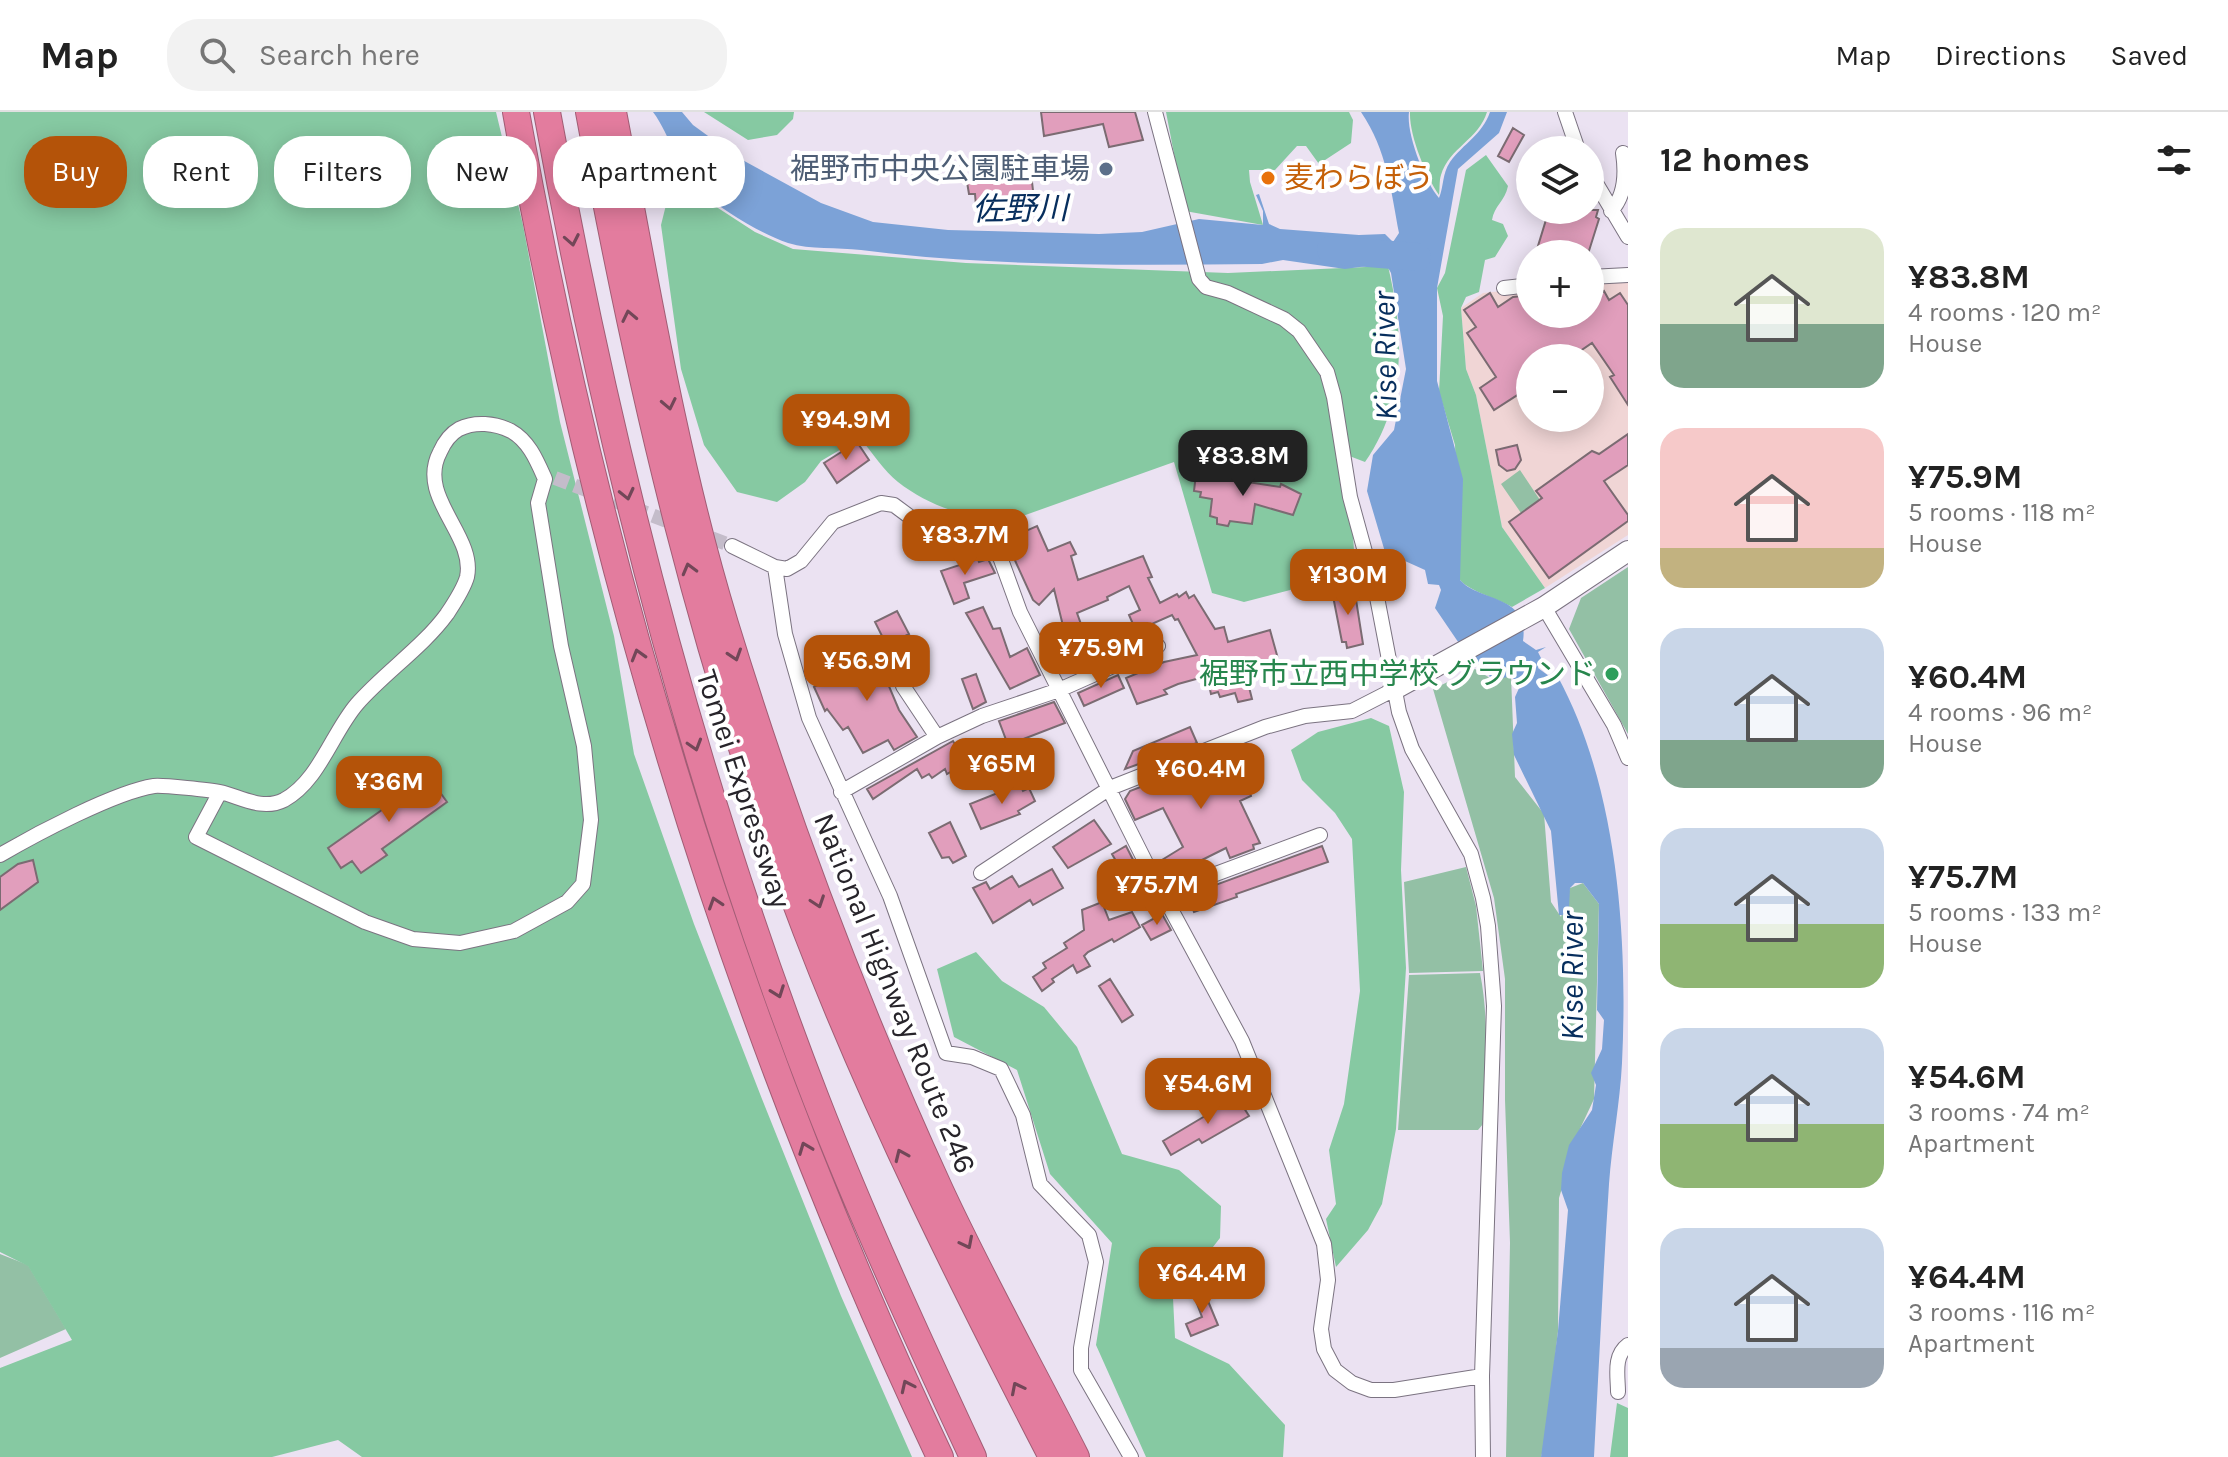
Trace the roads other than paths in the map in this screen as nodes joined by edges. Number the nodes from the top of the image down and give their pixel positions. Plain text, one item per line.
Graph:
1 (516, 112) edge
2 (547, 112) edge
3 (589, 112) edge
4 (613, 112) edge
5 (1155, 112) edge
6 (1565, 112) edge
7 (1573, 136) edge
8 (1623, 153) dead end
9 (1604, 198) edge
10 (1611, 211) junction
11 (621, 217) junction
12 (1628, 237) edge
13 (1628, 275) edge
14 (1604, 276) edge
15 (1516, 287) edge
16 (1504, 288) dead end
17 (732, 546) tunnel mouth
18 (1628, 551) edge
19 (775, 567) junction
20 (1540, 608) junction
21 (1158, 646) dead end
22 (903, 686) dead end
23 (1059, 690) junction
24 (1393, 690) junction
25 (937, 737) junction
26 (1628, 758) edge
27 (1110, 788) junction
28 (220, 792) junction
29 (841, 792) junction
30 (1320, 835) dead end
31 (0, 855) edge
32 (981, 873) dead end
33 (1162, 894) junction
34 (1628, 1345) edge
35 (1482, 1376) junction
36 (1618, 1392) dead end
37 (940, 1457) edge
38 (973, 1457) edge
39 (1052, 1457) edge
40 (1076, 1457) edge
41 (1131, 1457) edge
42 (1483, 1457) edge

37 -> 1 highway, Tomei Expressway
2 -> 38 highway, Tomei Expressway
3 - 11 highway, National Highway Route 246
4 - 11 highway, National Highway Route 246
5 - 24 street
6 - 7 street
8 - 10 street
9 - 10 street
10 - 12 street
39 -> 11 highway, National Highway Route 246
11 -> 40 highway, National Highway Route 246
13 - 14 street
15 - 16 street
17 - 19 street
18 - 20 street
19 - 23 street
19 - 29 street
20 - 24 street
20 - 26 street
21 - 23 street
22 - 25 street
23 - 25 street
23 - 27 street
24 - 27 street
24 - 35 street
25 - 29 street
27 - 32 street
27 - 33 street
28 - 28 street
28 - 31 street
29 - 41 street
30 - 33 street
33 - 35 street
34 - 36 street
35 - 42 street

